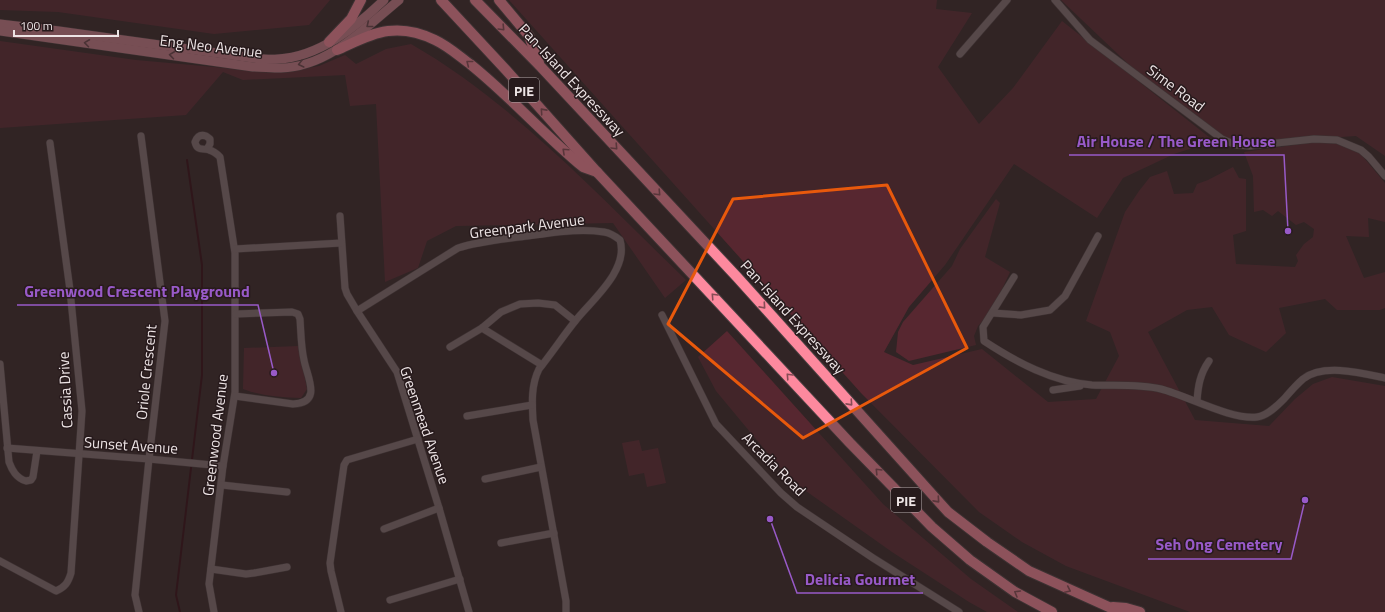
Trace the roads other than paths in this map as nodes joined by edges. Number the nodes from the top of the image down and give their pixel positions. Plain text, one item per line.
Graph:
1 (361, 0) edge
2 (384, 0) edge
3 (399, 0) edge
4 (441, 0) edge
5 (475, 0) edge
6 (499, 0) edge
7 (1007, 0) edge
8 (1055, 0) edge
9 (0, 24) edge
10 (0, 31) edge
11 (329, 42) junction
12 (337, 50) junction
13 (960, 54) dead end
14 (540, 68) junction
15 (141, 136) dead end
16 (50, 143) dead end
17 (207, 149) dead end
18 (597, 172) junction
19 (1385, 176) edge
20 (340, 216) dead end
21 (1098, 236) dead end
22 (342, 244) junction
23 (235, 248) junction
24 (1014, 277) dead end
25 (357, 311) junction
26 (993, 313) junction
27 (236, 314) junction
28 (662, 315) dead end
29 (575, 321) junction
30 (482, 328) junction
31 (450, 347) dead end
32 (1208, 361) dead end
33 (0, 364) edge
34 (542, 365) junction
35 (1385, 378) edge
36 (1092, 385) junction
37 (1053, 390) dead end
38 (235, 396) junction
39 (1197, 401) junction
40 (532, 405) junction
41 (467, 416) dead end
42 (418, 439) junction
43 (7, 448) junction
44 (37, 451) junction
45 (79, 454) junction
46 (149, 459) junction
47 (223, 466) junction
48 (542, 467) junction
49 (485, 479) dead end
50 (222, 485) junction
51 (287, 492) dead end
52 (439, 508) junction
53 (384, 529) dead end
54 (554, 533) junction
55 (501, 542) dead end
56 (0, 560) edge
57 (287, 567) dead end
58 (211, 569) junction
59 (460, 579) junction
60 (390, 600) dead end
61 (1109, 608) junction
62 (139, 612) edge
63 (214, 612) edge
64 (341, 612) edge
65 (469, 612) edge
66 (566, 612) edge
67 (959, 612) edge
68 (1052, 612) edge
69 (1120, 612) edge
70 (1140, 612) edge

1 - 11 highway
2 - 11 main road, Eng Neo Avenue
3 -> 12 main road, Eng Neo Avenue
18 -> 4 highway, PIE
5 -> 14 highway, Pan-Island Expressway / PIE
6 - 14 highway
7 - 13 street
8 - 19 street, Sime Road
9 - 11 main road, Eng Neo Avenue
12 -> 10 main road, Eng Neo Avenue
18 -> 12 highway
14 -> 61 highway, Pan-Island Expressway / PIE
15 - 46 street, Oriole Crescent
16 - 45 street, Cassia Drive
17 - 23 street, Greenwood Avenue
68 -> 18 highway, PIE
20 - 22 street, Greenmead Avenue
21 - 26 street
22 - 23 street
22 - 25 street, Greenmead Avenue
23 - 27 street, Greenwood Avenue
24 - 26 street
25 - 29 street, Greenpark Avenue
25 - 42 street, Greenmead Avenue
26 - 36 street
27 - 38 street, Greenwood Avenue
27 - 38 street
28 - 67 street, Arcadia Road
29 - 30 street
29 - 34 street
30 - 31 street
30 - 34 street
32 - 39 street
33 - 43 street
34 - 40 street
35 - 39 street
36 - 37 street
36 - 39 street
38 - 47 street, Greenwood Avenue
40 - 41 street
40 - 48 street
42 - 52 street, Greenmead Avenue
42 - 64 street
43 - 44 street, Sunset Avenue
43 - 44 street
44 - 45 street, Sunset Avenue
45 - 46 street, Sunset Avenue
45 - 56 street, Cassia Drive
46 - 47 street, Sunset Avenue
46 - 62 street, Oriole Crescent
47 - 50 street, Greenwood Avenue
48 - 49 street
48 - 54 street
50 - 51 street
50 - 58 street, Greenwood Avenue
52 - 53 street, Greenmead Avenue
52 - 59 street, Greenmead Avenue
54 - 55 street
54 - 66 street
57 - 58 street
58 - 63 street, Greenwood Avenue
59 - 60 street
59 - 65 street, Greenmead Avenue
61 - 69 highway, Pan-Island Expressway / PIE
61 - 70 highway

